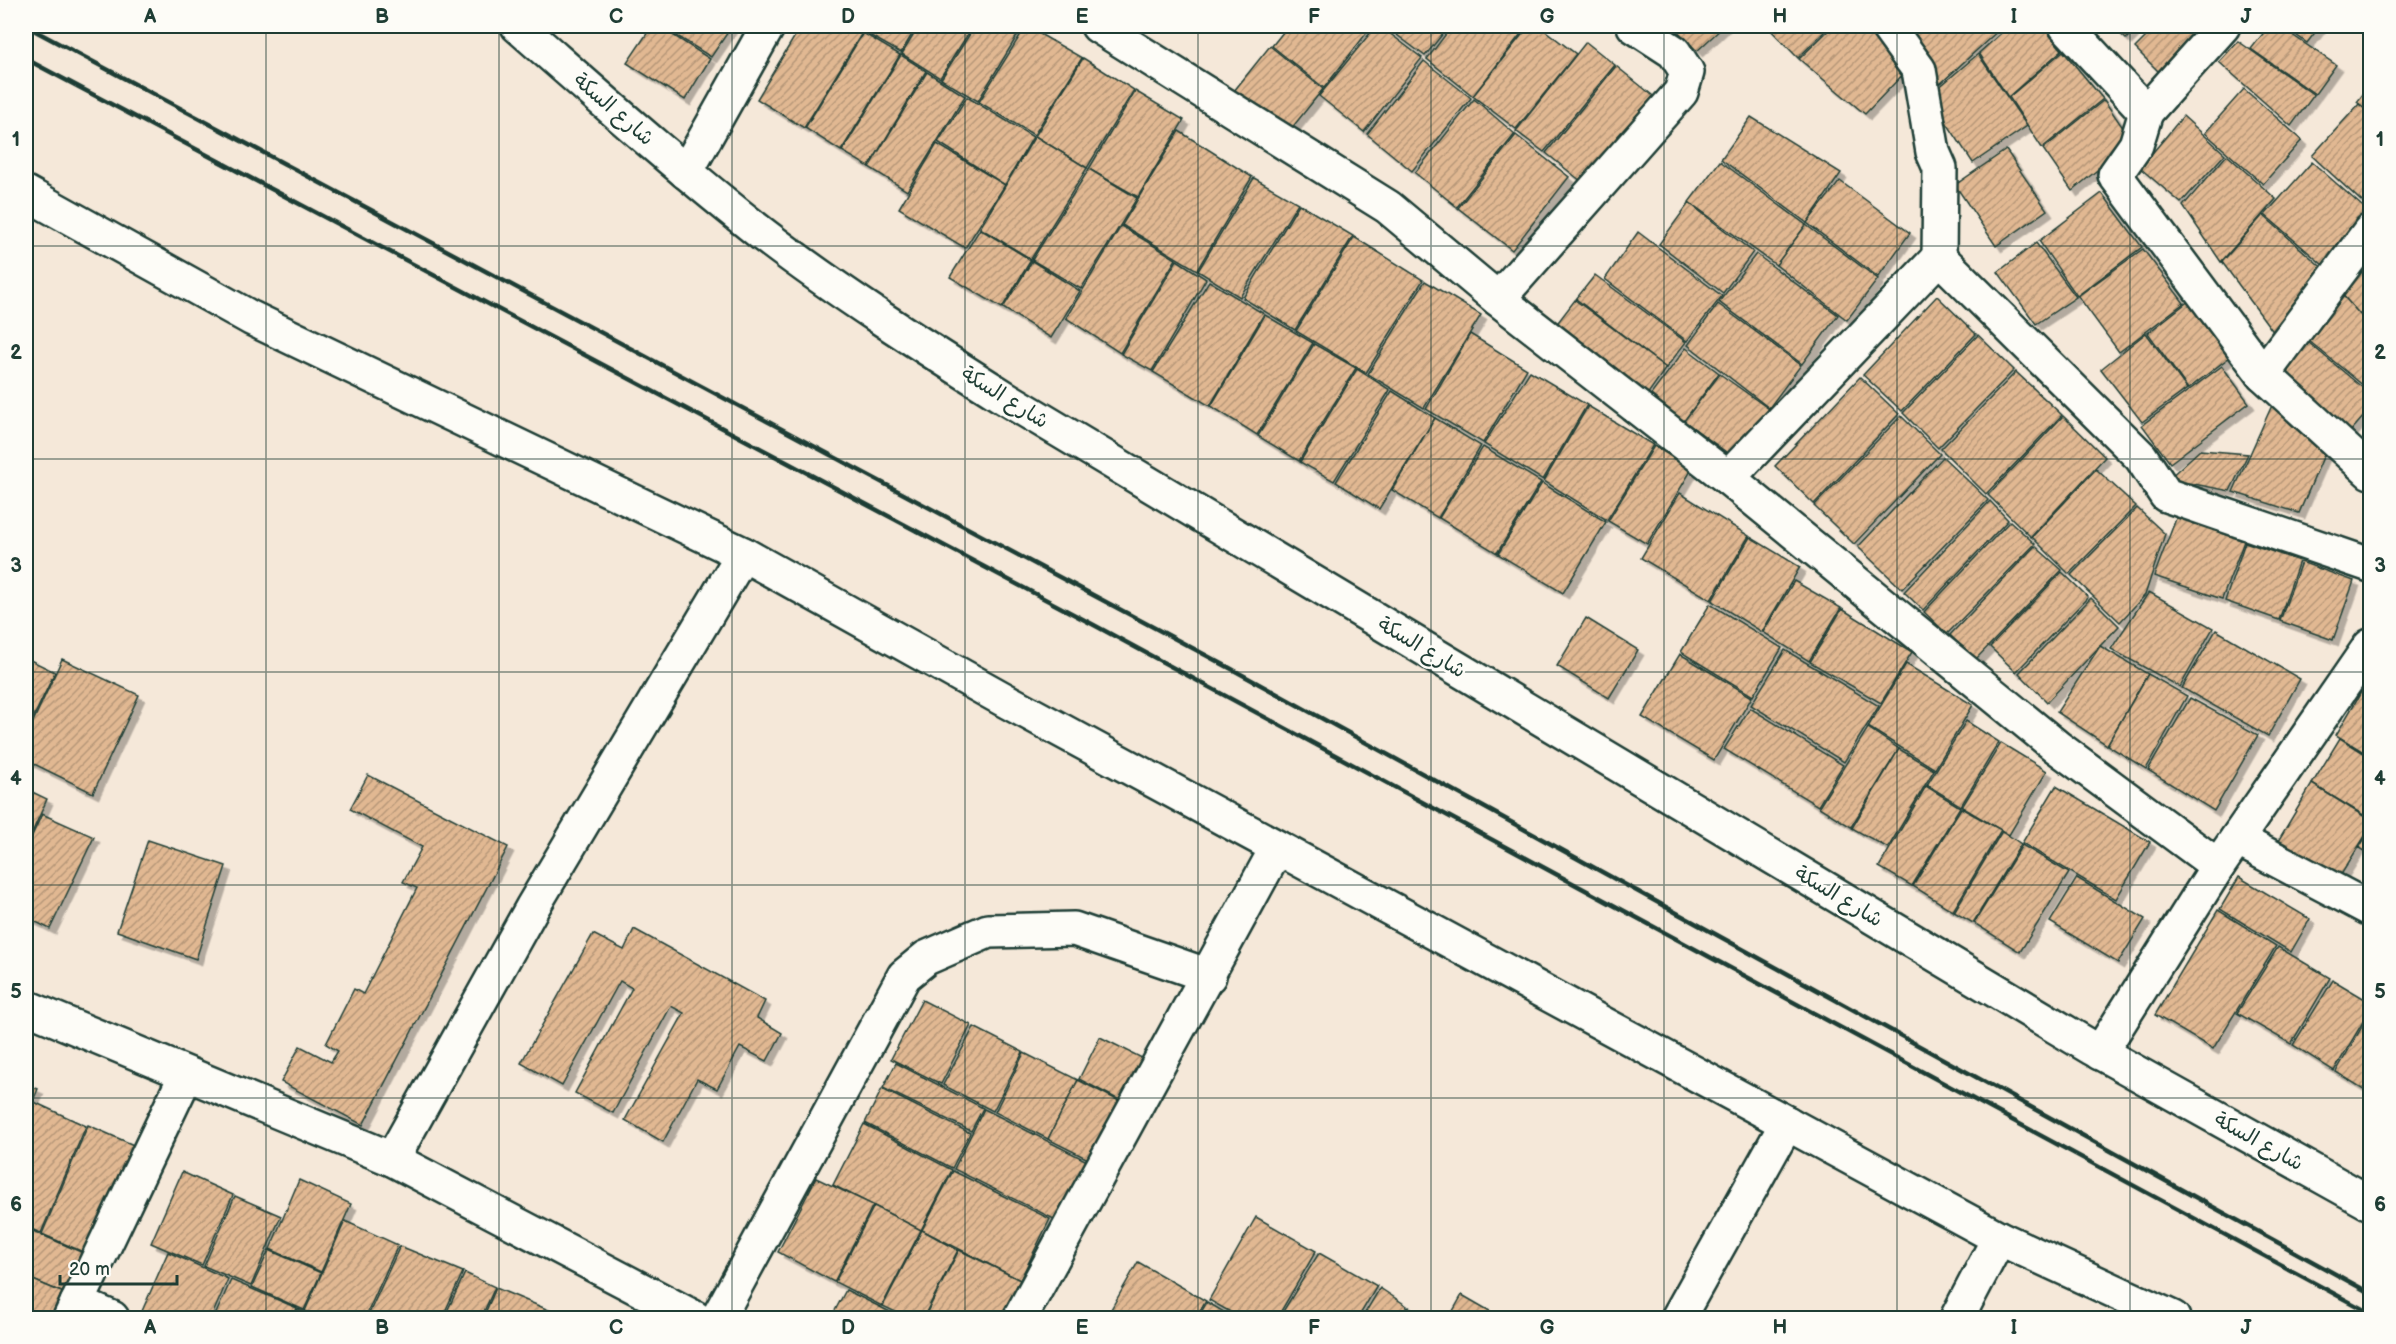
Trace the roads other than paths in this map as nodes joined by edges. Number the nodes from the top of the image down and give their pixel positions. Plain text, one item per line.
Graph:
1 (518, 26) edge
2 (768, 26) edge
3 (1098, 26) edge
4 (1634, 26) edge
5 (1887, 26) edge
6 (2066, 26) edge
7 (2223, 26) edge
8 (2146, 112) junction
9 (686, 172) junction
10 (26, 193) edge
11 (2370, 231) edge
12 (1939, 257) junction
13 (1498, 299) junction
14 (2263, 374) junction
15 (2370, 472) edge
16 (1728, 478) junction
17 (743, 554) junction
18 (2370, 565) edge
19 (2370, 646) edge
20 (2237, 839) junction
21 (1277, 848) junction
22 (2218, 866) junction
23 (2370, 909) edge
24 (1209, 976) junction
25 (26, 1007) edge
26 (2100, 1053) junction
27 (186, 1075) junction
28 (1786, 1123) junction
29 (392, 1159) junction
30 (2370, 1203) edge
31 (1999, 1238) junction
32 (73, 1310) edge
33 (112, 1318) edge
34 (695, 1318) edge
35 (718, 1318) edge
36 (1020, 1318) edge
37 (1678, 1318) edge
38 (1957, 1318) edge
39 (2173, 1318) edge

1 - 9 street, شارع السكة
2 - 9 street
3 - 13 street
4 - 13 street
5 - 12 street
6 - 8 street
7 - 8 street
8 - 14 street
9 - 26 street, شارع السكة
10 - 17 street
11 - 14 street
12 - 16 street
12 - 18 street
13 - 16 street
14 - 15 street
16 - 22 street
17 - 21 street
17 - 29 street
19 - 20 street
20 - 22 street
20 - 23 street
21 - 24 street
21 - 28 street
22 - 26 street
24 - 35 street
24 - 36 street
25 - 27 street
26 - 30 street, شارع السكة
27 - 29 street
27 - 32 street
28 - 31 street
28 - 37 street
29 - 34 street
31 - 38 street
31 - 39 street
32 - 33 street

